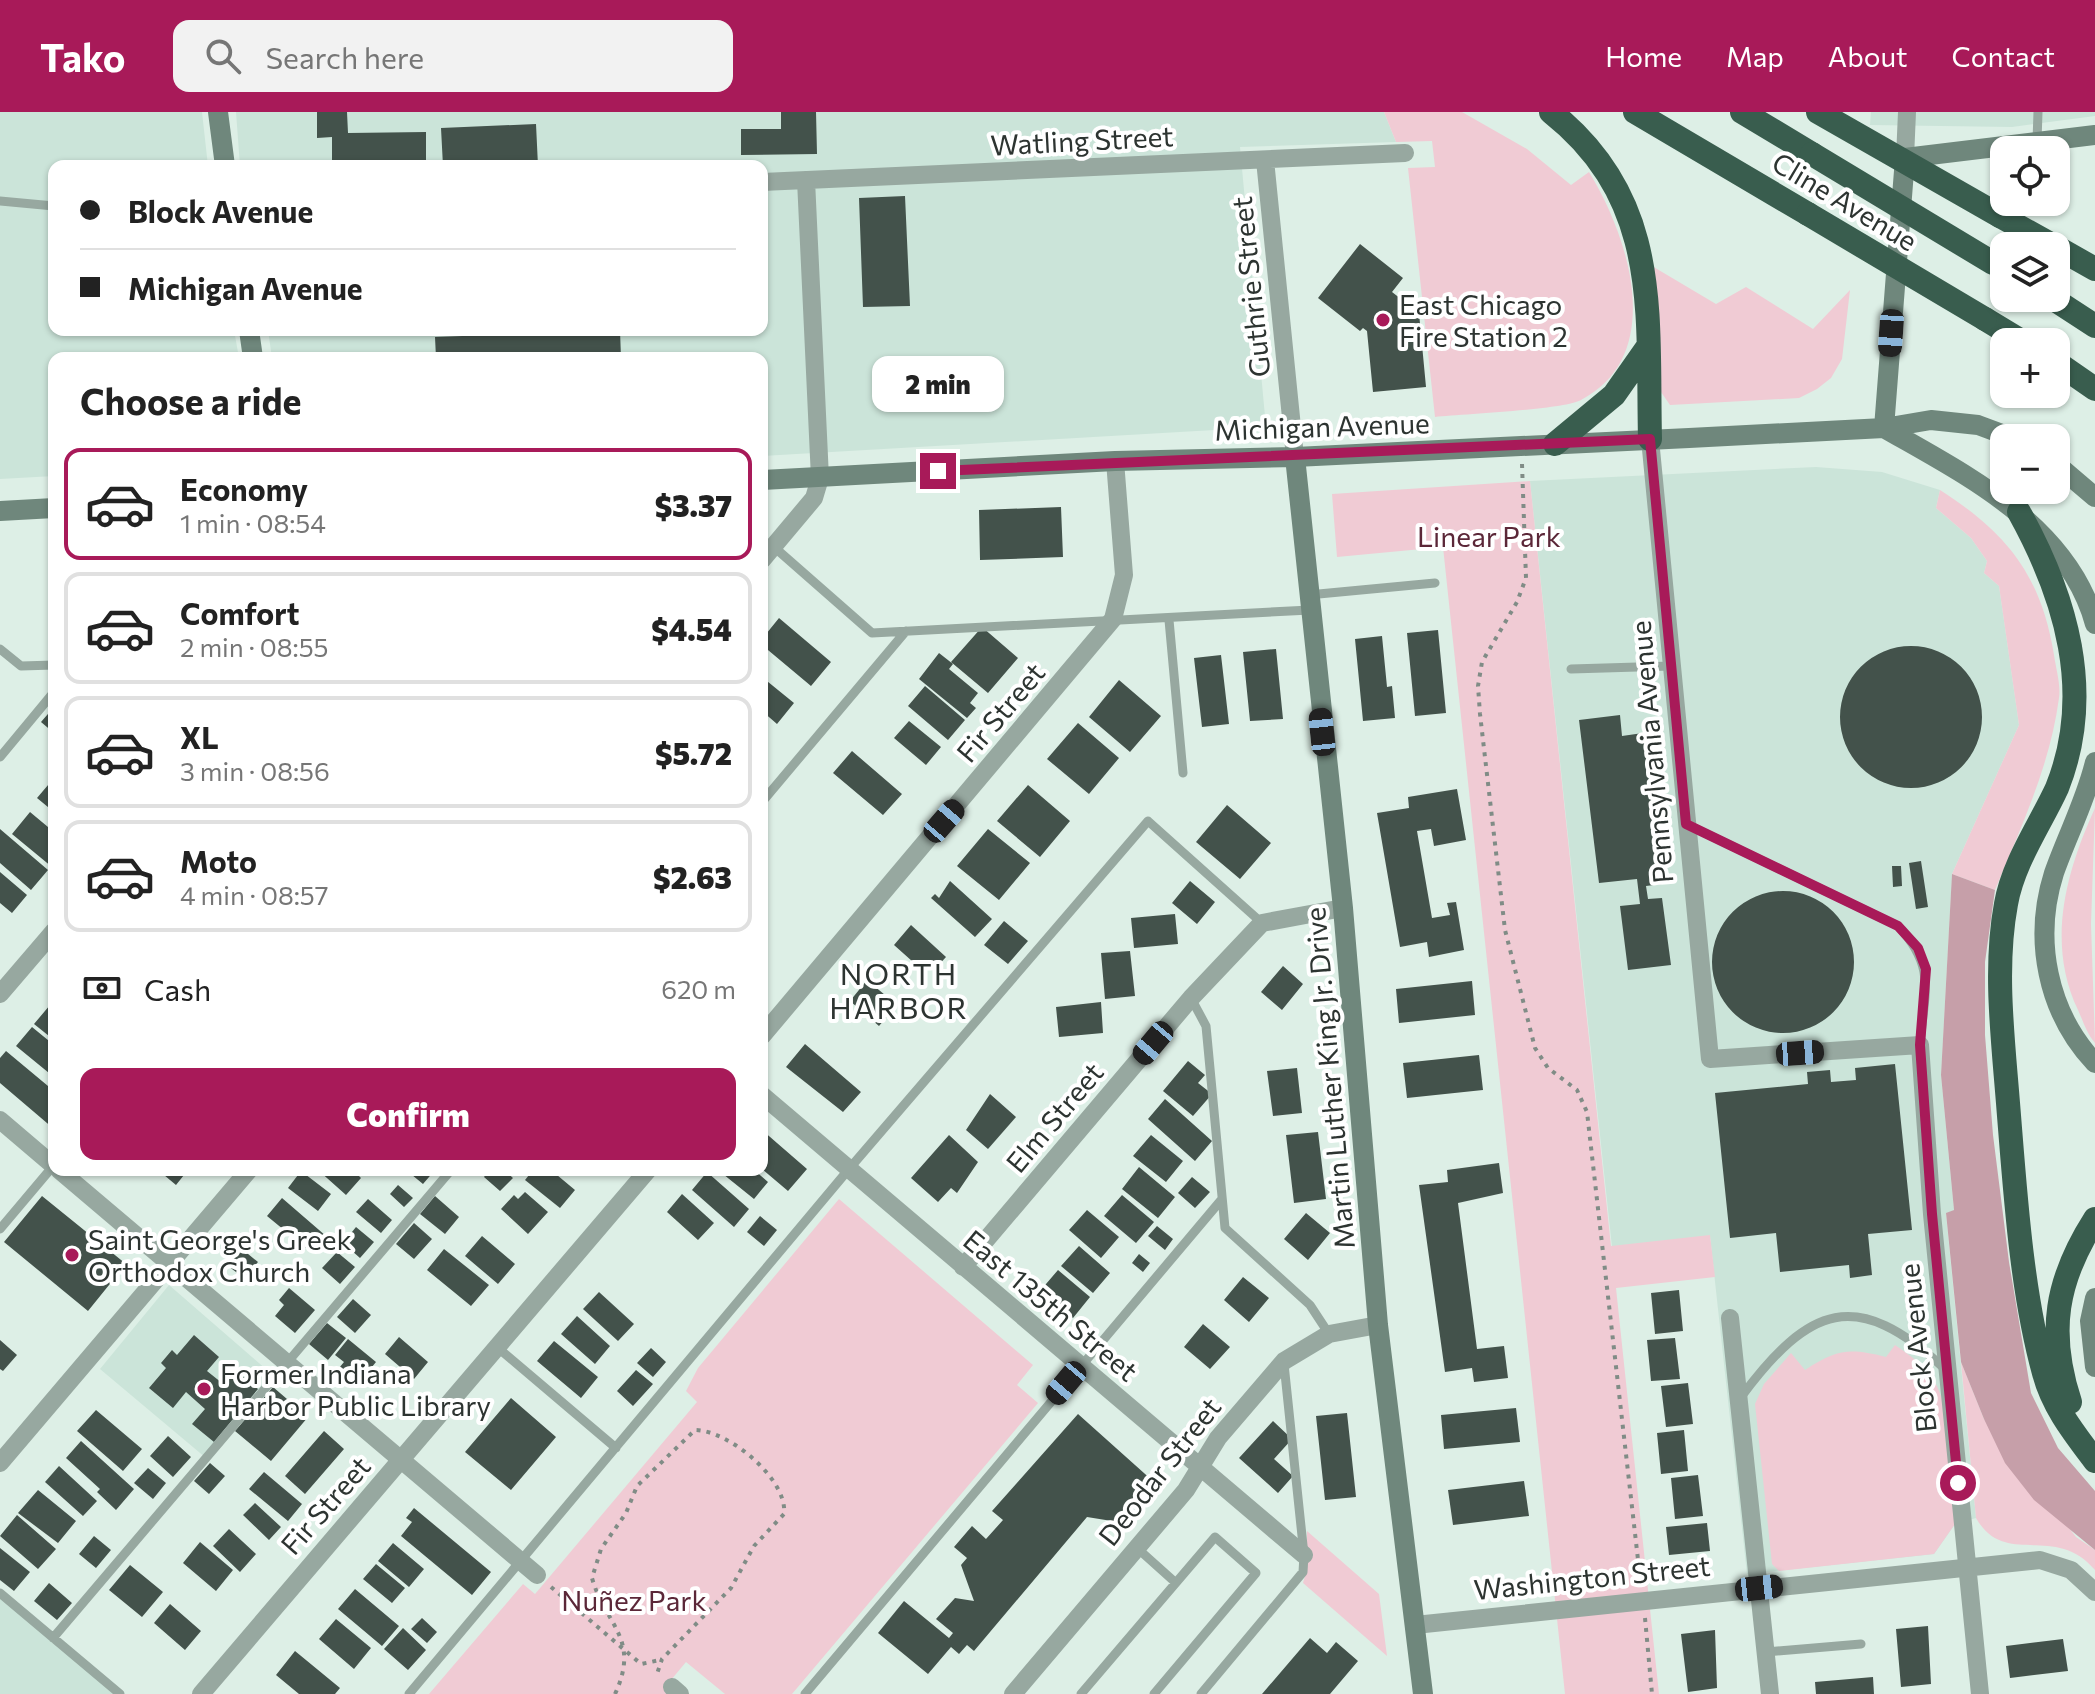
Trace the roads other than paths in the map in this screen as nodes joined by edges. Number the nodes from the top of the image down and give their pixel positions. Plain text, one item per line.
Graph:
1 (218, 112) edge
2 (1551, 112) edge
3 (1635, 112) edge
4 (1742, 112) edge
5 (1818, 112) edge
6 (1907, 112) edge
7 (2038, 112) edge
8 (2095, 135) edge
9 (2037, 136) edge
10 (2070, 138) edge
11 (1990, 148) edge
12 (1405, 153) dead end
13 (1905, 158) junction
14 (224, 160) edge
15 (1265, 160) junction
16 (806, 180) junction
17 (768, 182) edge
18 (0, 201) edge
19 (48, 205) edge
20 (2029, 232) edge
21 (2070, 255) edge
22 (1990, 261) edge
23 (2095, 269) edge
24 (2070, 310) edge
25 (2095, 326) edge
26 (2000, 328) edge
27 (1648, 346) junction
28 (2070, 372) edge
29 (2095, 389) edge
30 (1884, 428) junction
31 (1990, 429) edge
32 (1650, 439) junction
33 (1555, 444) junction
34 (1295, 457) junction
35 (1115, 461) junction
36 (2070, 476) edge
37 (820, 478) junction
38 (768, 480) edge
39 (2095, 497) edge
40 (48, 509) edge
41 (2019, 512) junction
42 (2, 513) edge
43 (768, 554) edge
44 (1435, 583) dead end
45 (1309, 602) junction
46 (1113, 619) junction
47 (1169, 620) junction
48 (2095, 624) edge
49 (906, 631) junction
50 (0, 649) edge
51 (48, 665) edge
52 (1671, 666) junction
53 (1571, 669) dead end
54 (48, 699) edge
55 (0, 757) edge
56 (2095, 762) edge
57 (1183, 773) dead end
58 (768, 795) edge
59 (1686, 824) junction
60 (1343, 908) junction
61 (1262, 923) junction
62 (48, 938) edge
63 (0, 994) edge
64 (1191, 998) junction
65 (768, 1029) edge
66 (1920, 1045) junction
67 (2095, 1063) edge
68 (768, 1100) edge
69 (0, 1120) edge
70 (48, 1160) edge
71 (849, 1169) junction
72 (48, 1172) edge
73 (66, 1176) edge
74 (244, 1176) edge
75 (446, 1176) edge
76 (643, 1176) edge
77 (1222, 1199) junction
78 (2095, 1219) edge
79 (0, 1229) edge
80 (170, 1264) junction
81 (963, 1267) junction
82 (2095, 1298) edge
83 (1730, 1318) dead end
84 (1378, 1325) junction
85 (1329, 1334) junction
86 (497, 1347) junction
87 (1284, 1361) junction
88 (287, 1364) junction
89 (1080, 1367) junction
90 (2095, 1367) edge
91 (1947, 1371) junction
92 (1739, 1400) junction
93 (616, 1448) junction
94 (400, 1460) junction
95 (2095, 1460) edge
96 (0, 1463) edge
97 (1200, 1467) junction
98 (1137, 1548) junction
99 (1304, 1555) junction
100 (521, 1562) junction
101 (1966, 1566) junction
102 (537, 1575) road end
103 (1176, 1583) junction
104 (1759, 1588) junction
105 (2095, 1592) edge
106 (0, 1593) edge
107 (1415, 1625) junction
108 (53, 1638) junction
109 (1861, 1644) dead end
110 (1766, 1652) junction
111 (120, 1694) edge
112 (201, 1694) edge
113 (409, 1694) edge
114 (805, 1694) edge
115 (1013, 1694) edge
116 (1081, 1694) edge
117 (1154, 1694) edge
118 (1201, 1694) edge
119 (1423, 1694) edge
120 (1770, 1694) edge
121 (1980, 1694) edge

1 - 14 main road
2 - 27 highway
3 - 26 highway, Cline Avenue, bridge
4 - 22 highway, Cline Avenue, bridge
5 - 20 highway, bridge
6 - 13 street
7 - 9 lane
8 - 10 main road
11 - 13 main road
12 - 15 street, Watling Street
13 - 30 main road
15 - 16 street, Watling Street
15 - 34 street, Guthrie Street
16 - 17 street, Watling Street
16 - 37 street
18 - 19 lane
21 - 23 highway
24 - 25 highway
27 - 32 highway
27 - 33 highway
28 - 29 highway
30 - 31 main road, Michigan Avenue
30 - 32 main road, Michigan Avenue
30 - 41 main road
32 - 33 main road, Michigan Avenue
32 - 52 street, Pennsylvania Avenue
33 - 34 main road, Michigan Avenue
34 - 35 main road, Michigan Avenue
34 - 45 main road, Martin Luther King Jr. Drive
35 - 37 main road, Michigan Avenue
35 - 46 street, Fir Street
36 - 39 main road
37 - 38 main road, Michigan Avenue
37 - 43 street
40 - 42 main road
41 - 48 main road
41 - 95 highway
43 - 49 lane
44 - 45 lane
45 - 47 lane
45 - 60 main road, Martin Luther King Jr. Drive
46 - 47 lane
46 - 49 lane
46 - 65 street, Fir Street
47 - 57 lane
49 - 58 lane
50 - 51 lane
52 - 53 lane
52 - 59 street, Pennsylvania Avenue
54 - 55 lane
56 - 67 main road
59 - 66 lane
59 - 66 street, Pennsylvania Avenue
60 - 61 street
60 - 84 main road, Martin Luther King Jr. Drive
61 - 64 street, Elm Street
61 - 71 lane
62 - 63 street
64 - 77 lane
64 - 81 street, Elm Street
66 - 91 street, Block Avenue
68 - 71 street, East 135th Street
69 - 70 street
71 - 81 street, East 135th Street
71 - 93 lane
72 - 79 lane
73 - 80 street
74 - 80 street
75 - 88 lane
76 - 86 street, Fir Street
77 - 85 lane
77 - 89 lane
78 - 95 highway
80 - 88 street
80 - 96 street
81 - 89 street, East 135th Street
82 - 90 main road
83 - 92 street
84 - 85 street, Deodar Street
84 - 107 main road, Martin Luther King Jr. Drive
85 - 87 street, Deodar Street
86 - 93 lane
86 - 94 street, Fir Street
87 - 97 street, Deodar Street
87 - 99 lane
88 - 94 street
88 - 108 lane
89 - 97 street, East 135th Street
89 - 114 lane
91 - 92 lane
91 - 101 street, Block Avenue
92 - 104 street
93 - 100 lane
94 - 100 street
94 - 112 street, Fir Street
97 - 98 street, Deodar Street
97 - 99 street, East 135th Street
98 - 103 lane
98 - 115 street, Deodar Street
99 - 118 lane
100 - 102 street
100 - 113 lane
101 - 104 street, Washington Street
101 - 105 street, Washington Street
101 - 121 street, Block Avenue
103 - 116 lane
103 - 117 lane
104 - 107 street, Washington Street
104 - 110 street
106 - 108 lane
107 - 119 main road, Martin Luther King Jr. Drive
108 - 111 lane
109 - 110 lane
110 - 120 street

